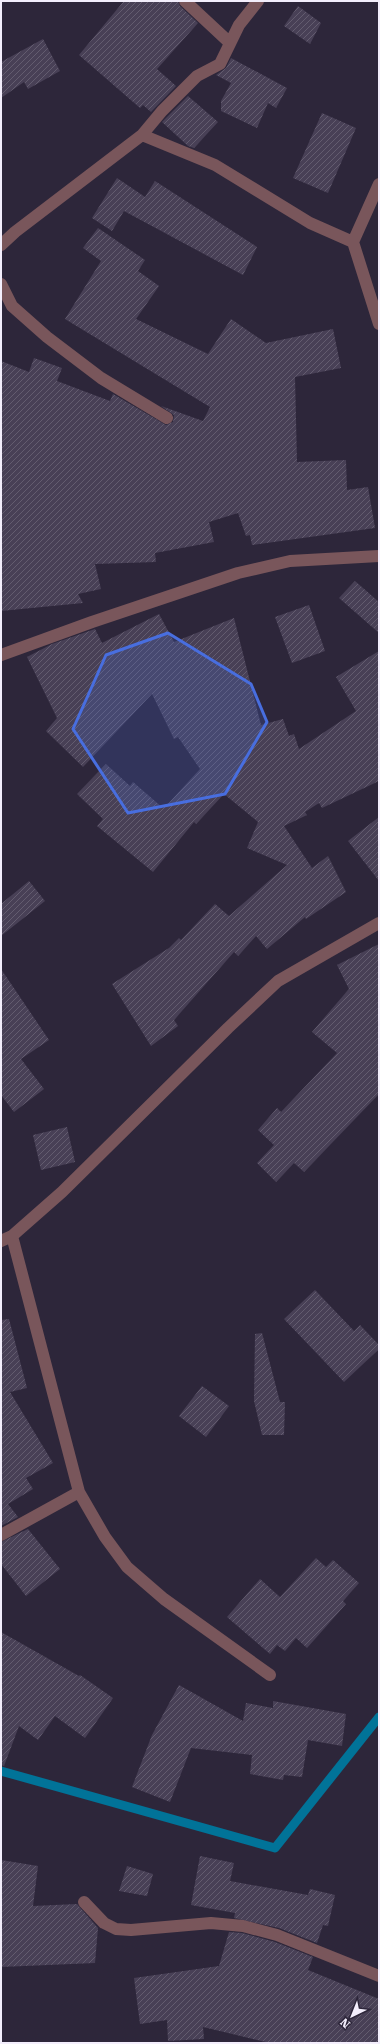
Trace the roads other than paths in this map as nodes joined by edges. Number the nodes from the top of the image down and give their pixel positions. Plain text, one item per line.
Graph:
1 (185, 1) edge
2 (258, 1) edge
3 (230, 43) junction
4 (142, 135) junction
5 (379, 184) edge
6 (353, 242) junction
7 (1, 245) edge
8 (1, 284) edge
9 (379, 324) edge
10 (167, 418) dead end
11 (379, 556) edge
12 (1, 655) edge
13 (379, 923) edge
14 (12, 1236) junction
15 (1, 1241) edge
16 (79, 1492) junction
17 (1, 1535) edge
18 (270, 1675) dead end
19 (84, 1902) dead end
20 (379, 1976) edge

1 - 3 street
2 - 3 street
3 - 4 street
4 - 6 street
4 - 7 street
5 - 6 street
6 - 9 street
8 - 10 street
11 - 12 street
13 - 14 street
14 - 15 street
14 - 16 street
16 - 17 street
16 - 18 street
19 - 20 street

